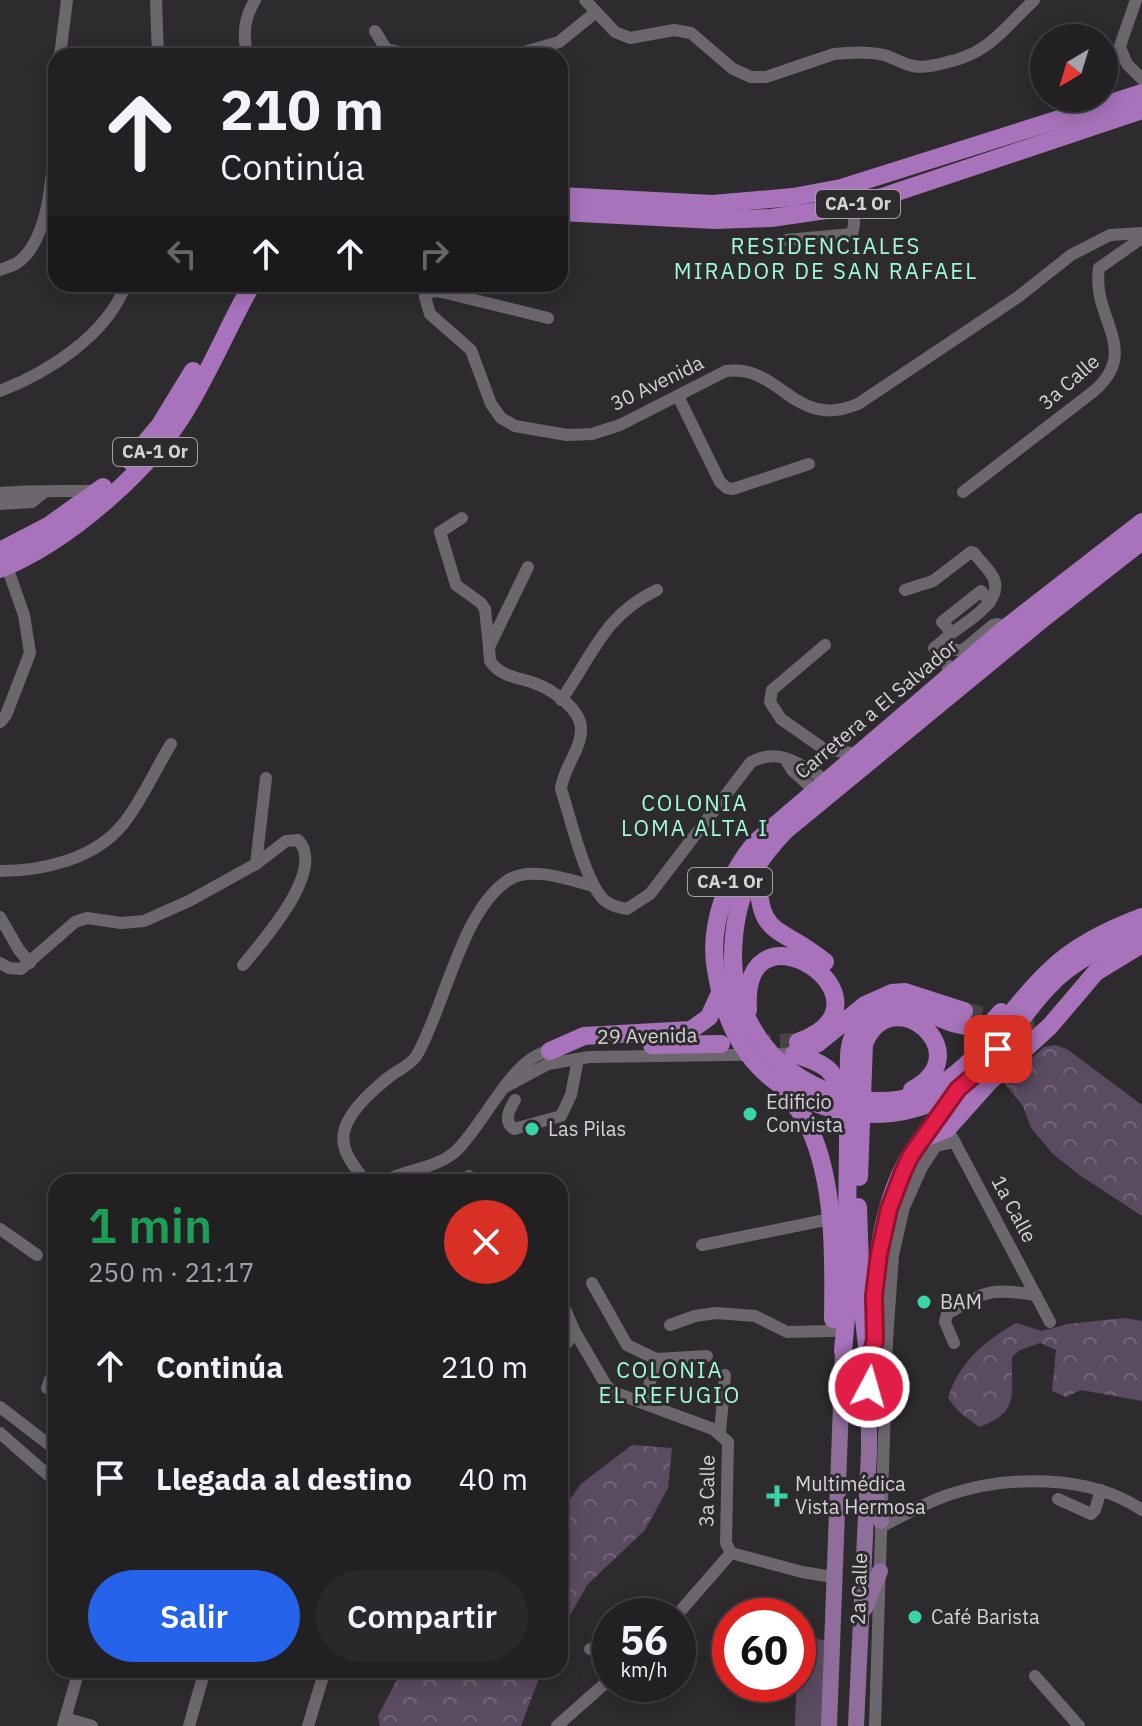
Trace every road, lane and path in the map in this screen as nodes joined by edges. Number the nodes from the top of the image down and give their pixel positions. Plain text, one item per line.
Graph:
1 (67, 0) edge
2 (156, 0) edge
3 (255, 0) edge
4 (585, 0) edge
5 (1034, 0) edge
6 (1136, 0) edge
7 (596, 12) junction
8 (375, 31) dead end
9 (1120, 47) junction
10 (61, 48) edge
11 (158, 48) edge
12 (245, 48) edge
13 (385, 48) edge
14 (538, 48) edge
15 (1118, 53) edge
16 (1142, 79) edge
17 (1142, 93) edge
18 (1118, 98) edge
19 (1142, 110) edge
20 (1071, 112) edge
21 (1018, 130) junction
22 (938, 156) junction
23 (974, 167) junction
24 (568, 196) edge
25 (882, 197) junction
26 (854, 205) junction
27 (48, 212) edge
28 (568, 212) edge
29 (1142, 236) edge
30 (786, 240) dead end
31 (0, 270) edge
32 (122, 292) edge
33 (236, 292) edge
34 (248, 292) edge
35 (431, 292) edge
36 (442, 292) edge
37 (548, 318) dead end
38 (0, 391) edge
39 (678, 396) junction
40 (809, 464) dead end
41 (98, 491) junction
42 (963, 492) dead end
43 (0, 493) edge
44 (43, 493) junction
45 (0, 504) edge
46 (462, 518) dead end
47 (1142, 522) edge
48 (1142, 541) edge
49 (2, 562) edge
50 (528, 567) dead end
51 (657, 590) dead end
52 (905, 590) dead end
53 (948, 636) junction
54 (825, 645) dead end
55 (489, 647) junction
56 (963, 655) junction
57 (950, 675) junction
58 (561, 700) junction
59 (0, 722) edge
60 (171, 744) dead end
61 (858, 754) junction
62 (266, 778) dead end
63 (820, 785) junction
64 (758, 861) junction
65 (256, 864) junction
66 (0, 871) edge
67 (593, 886) junction
68 (0, 917) edge
69 (1142, 917) edge
70 (1142, 933) edge
71 (1142, 944) edge
72 (1109, 945) junction
73 (0, 963) edge
74 (30, 963) junction
75 (243, 965) dead end
76 (1047, 972) junction
77 (720, 993) junction
78 (964, 1011) tunnel mouth
79 (1040, 1020) dead end
80 (750, 1022) junction
81 (830, 1032) junction
82 (721, 1044) dead end
83 (796, 1048) junction
84 (564, 1057) junction
85 (775, 1081) junction
86 (507, 1086) junction
87 (958, 1089) junction
88 (820, 1097) junction
89 (886, 1105) junction
90 (947, 1129) junction
91 (360, 1174) edge
92 (421, 1174) edge
93 (847, 1177) junction
94 (830, 1219) junction
95 (0, 1229) edge
96 (702, 1245) dead end
97 (37, 1255) dead end
98 (592, 1283) dead end
99 (1036, 1295) junction
100 (568, 1318) edge
101 (1050, 1322) dead end
102 (670, 1325) dead end
103 (833, 1331) junction
104 (575, 1332) junction
105 (568, 1341) edge
106 (954, 1343) dead end
107 (843, 1351) junction
108 (707, 1356) dead end
109 (656, 1359) junction
110 (869, 1366) junction
111 (843, 1372) junction
112 (725, 1375) dead end
113 (887, 1389) junction
114 (869, 1390) junction
115 (843, 1396) junction
116 (645, 1401) junction
117 (0, 1407) edge
118 (0, 1433) edge
119 (724, 1437) junction
120 (48, 1444) edge
121 (869, 1452) junction
122 (48, 1473) edge
123 (1101, 1490) junction
124 (1058, 1499) dead end
125 (1142, 1510) edge
126 (881, 1524) junction
127 (731, 1553) junction
128 (880, 1571) junction
129 (833, 1577) junction
130 (692, 1598) edge
131 (859, 1621) junction
132 (1035, 1676) dead end
133 (77, 1678) edge
134 (203, 1678) edge
135 (323, 1678) edge
136 (592, 1695) edge
137 (64, 1722) edge
138 (92, 1726) edge
139 (189, 1726) edge
140 (308, 1726) edge
141 (557, 1726) edge
142 (829, 1726) edge
143 (856, 1726) edge
144 (875, 1726) edge
145 (1079, 1726) edge

1 - 10 street
2 - 11 street
3 - 12 street
4 - 7 street
5 - 7 street
6 - 9 street
7 - 14 street
8 - 13 street
9 - 15 street
9 - 16 street
17 - 18 highway, CA-1 Or
19 - 23 highway, CA-1 Or
20 - 21 highway, CA-1 Or
21 - 22 highway, CA-1 Or
21 - 23 highway
22 - 24 highway, CA-1 Or
22 - 25 highway
23 - 25 highway, CA-1 Or
25 - 26 highway, CA-1 Or
26 - 28 highway, CA-1 Or
26 - 30 street
27 - 31 street
29 - 39 street, 30 Avenida
29 - 42 street, 3a Calle
32 - 38 street
33 - 41 highway, CA-1 Or
34 - 49 highway, CA-1 Or
35 - 39 street, 30 Avenida
36 - 37 street, 30 Avenida
39 - 40 street
41 - 44 street
41 - 49 highway, CA-1 Or
43 - 44 street
44 - 45 street
46 - 55 street
47 - 56 highway, Carretera a El Salvador / CA-1 Or
48 - 64 highway, Carretera a El Salvador / CA-1 Or
49 - 59 street
50 - 55 street
51 - 58 street
52 - 53 street
53 - 56 street
53 - 57 street
54 - 61 street
55 - 58 street
56 - 57 highway, Carretera a El Salvador / CA-1 Or
57 - 61 highway, Carretera a El Salvador / CA-1 Or
58 - 67 street
60 - 66 street
61 - 63 highway, Carretera a El Salvador / CA-1 Or
62 - 65 street
63 - 67 street
63 - 77 highway, Carretera a El Salvador / CA-1 Or
64 - 80 highway, Carretera a El Salvador / CA-1 Or
64 - 81 highway
65 - 74 street
65 - 75 street
67 - 91 street
68 - 74 street
69 - 76 highway, CA-1 Or
70 - 72 highway, CA-1 Or
71 - 90 highway
72 - 79 highway
72 - 87 highway, CA-1 Or
73 - 74 street
76 - 89 highway, CA-1 Or
76 - 93 highway
77 - 84 highway
77 - 85 highway, Carretera a El Salvador / CA-1 Or
78 - 81 highway
80 - 83 highway
80 - 88 highway, Carretera a El Salvador / CA-1 Or
81 - 83 highway
82 - 84 highway
83 - 84 street, 29 Avenida
83 - 93 highway
84 - 86 street, 29 Avenida
84 - 86 street, 29 Avenida
84 - 86 street
85 - 88 highway, Carretera a El Salvador / CA-1 Or
85 - 94 highway
86 - 92 street, 29 Avenida
87 - 89 highway, CA-1 Or
87 - 90 highway
88 - 89 highway, Carretera a El Salvador / CA-1 Or
89 - 110 highway
90 - 99 street, 1a Calle
90 - 110 highway
90 - 113 street, 2a Calle
93 - 107 highway
94 - 96 street
94 - 103 highway
95 - 97 street
98 - 109 street
99 - 101 street, 1a Calle
99 - 106 street
100 - 104 street
102 - 103 street
103 - 107 highway
104 - 105 street
104 - 116 street
107 - 111 main road
108 - 109 street
109 - 116 street
110 - 111 main road
110 - 114 main road
111 - 115 main road
112 - 119 street, 3a Calle
113 - 114 main road
113 - 126 street, 2a Calle
114 - 115 main road
114 - 121 main road
115 - 129 main road
116 - 119 street
117 - 120 street
118 - 122 street
119 - 127 street, 3a Calle
121 - 126 main road
121 - 131 main road
123 - 124 street
123 - 125 street
123 - 126 street
126 - 128 street, 2a Calle
127 - 129 street
127 - 130 street, 3a Calle
128 - 131 main road
128 - 144 street, 2a Calle
129 - 142 main road
131 - 143 main road
132 - 145 street
133 - 137 street
134 - 139 street
135 - 140 street
136 - 141 street
137 - 138 street

